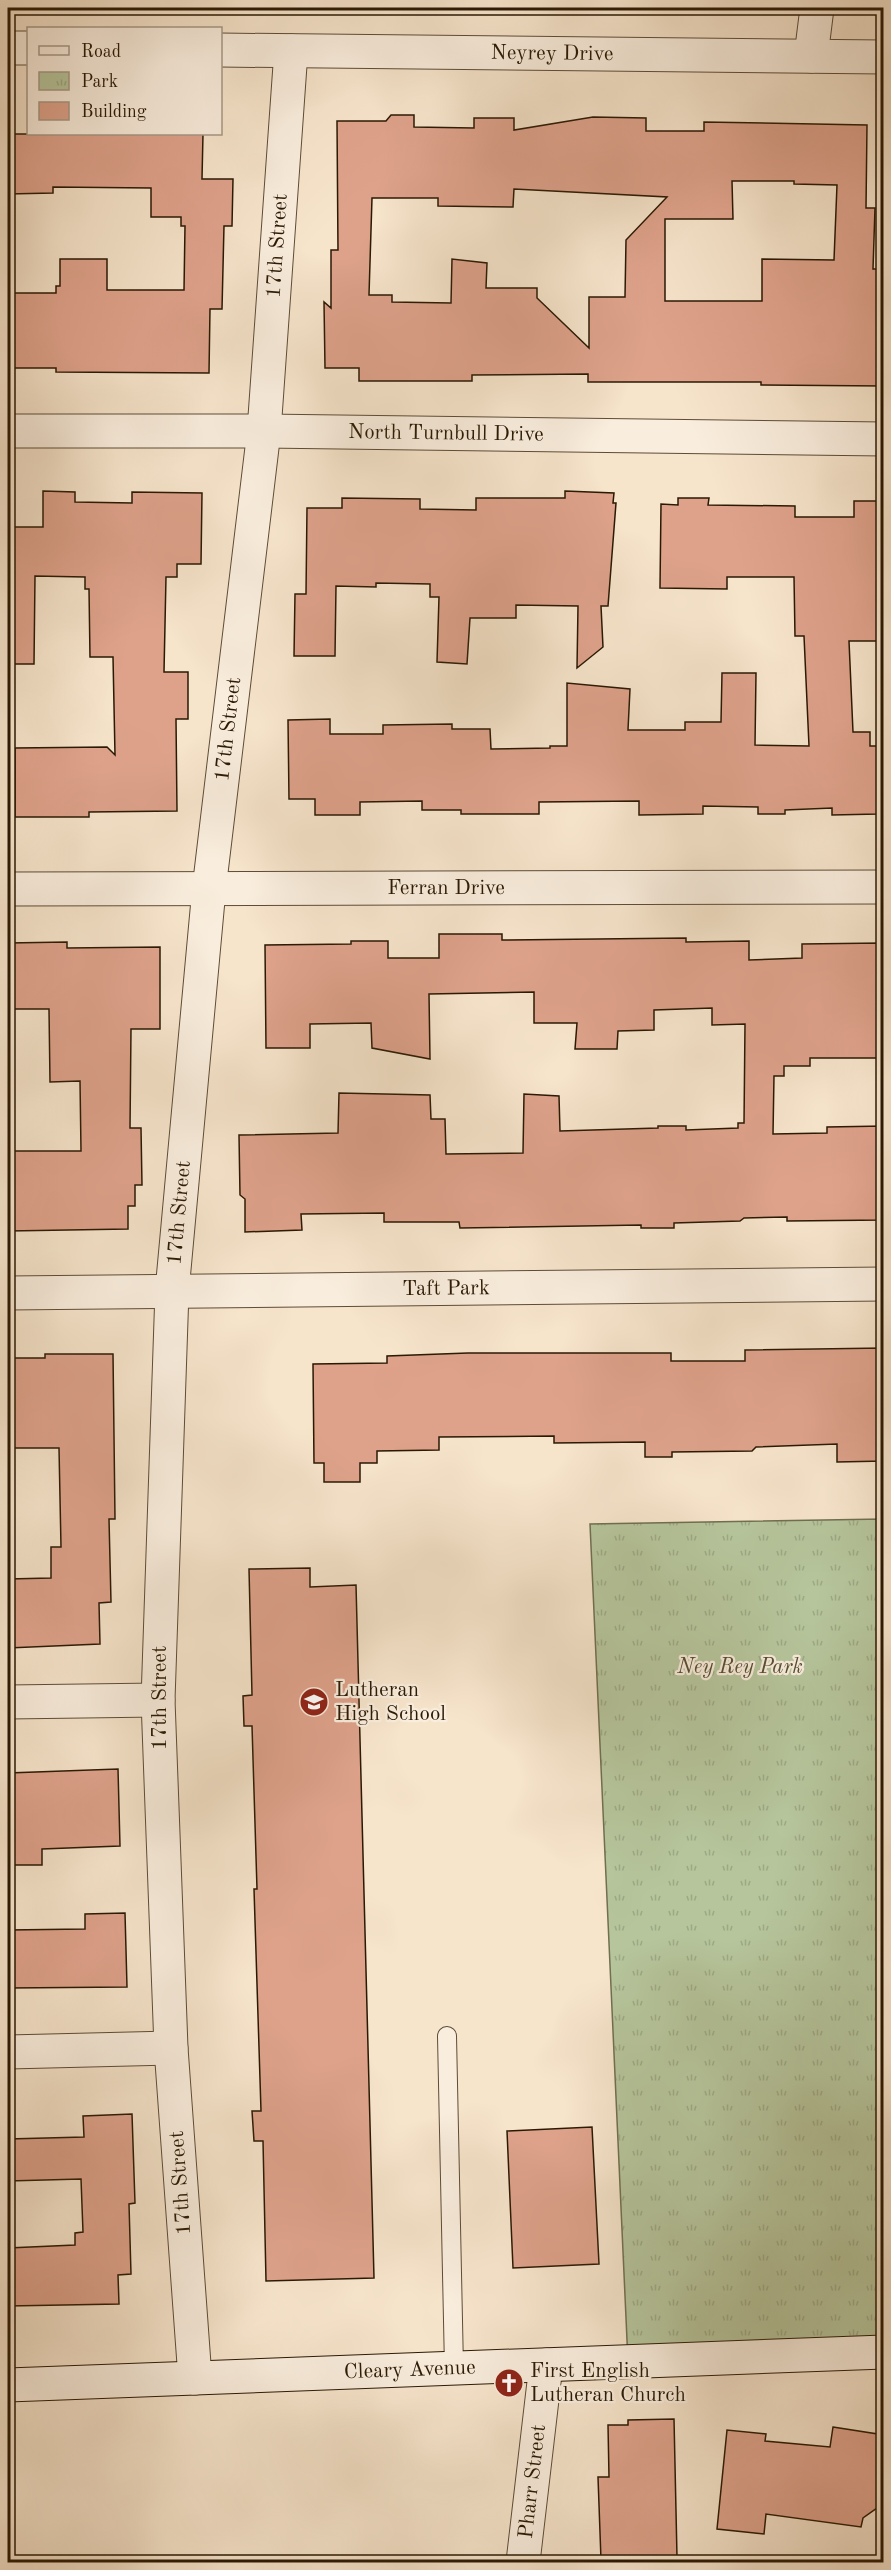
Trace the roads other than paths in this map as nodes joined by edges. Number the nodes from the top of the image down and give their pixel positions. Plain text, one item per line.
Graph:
1 (818, 8) edge
2 (8, 48) edge
3 (27, 48) edge
4 (222, 50) edge
5 (291, 51) junction
6 (811, 56) junction
7 (884, 57) edge
8 (8, 431) edge
9 (264, 431) junction
10 (884, 439) edge
11 (884, 887) edge
12 (8, 889) edge
13 (209, 889) junction
14 (884, 1284) edge
15 (172, 1291) junction
16 (8, 1293) edge
17 (158, 1700) junction
18 (8, 1702) edge
19 (447, 2036) dead end
20 (171, 2048) junction
21 (8, 2052) edge
22 (884, 2352) edge
23 (546, 2365) junction
24 (454, 2368) junction
25 (195, 2378) junction
26 (8, 2385) edge
27 (523, 2562) edge

1 - 6 street
2 - 3 street
4 - 5 street, Neyrey Drive
5 - 6 street, Neyrey Drive
5 - 9 street, 17th Street
6 - 7 street, Neyrey Drive
8 - 9 street, North Turnbull Drive
9 - 10 street, North Turnbull Drive
9 - 13 street, 17th Street
11 - 13 street, Ferran Drive
12 - 13 street, Ferran Drive
13 - 15 street, 17th Street
14 - 15 street, Taft Park
15 - 16 street, Taft Park
15 - 17 street, 17th Street
17 - 18 street
17 - 20 street, 17th Street
19 - 24 lane
20 - 21 street
20 - 25 street, 17th Street
22 - 23 street, Cleary Avenue
23 - 24 street, Cleary Avenue
23 - 27 street, Pharr Street
24 - 25 street, Cleary Avenue
25 - 26 street, Cleary Avenue

